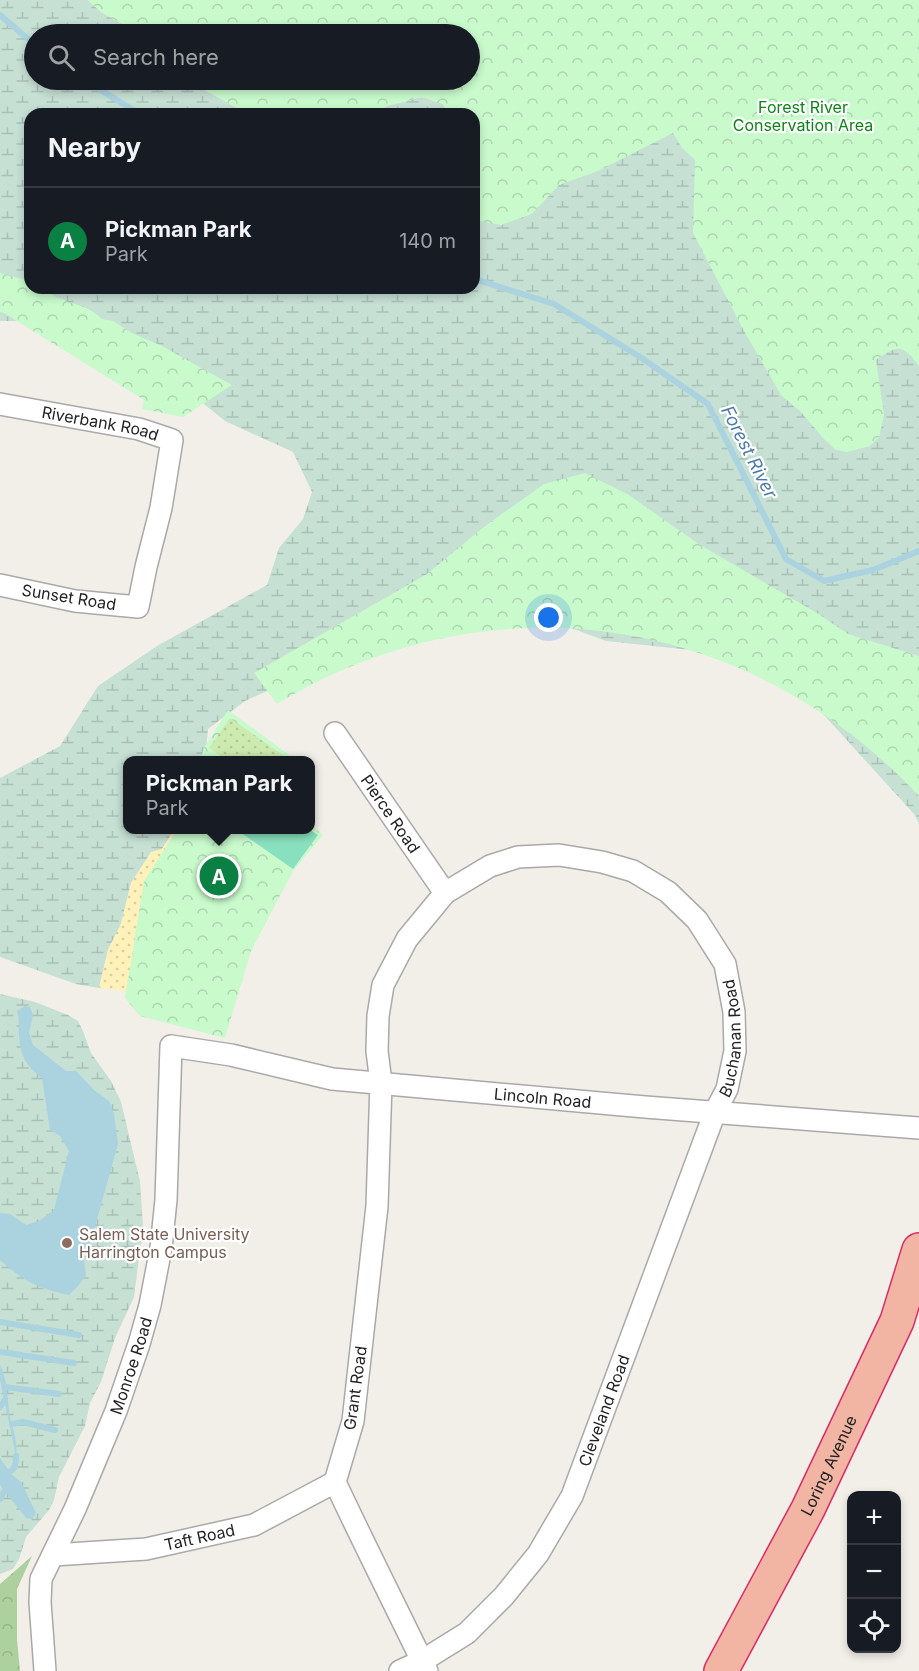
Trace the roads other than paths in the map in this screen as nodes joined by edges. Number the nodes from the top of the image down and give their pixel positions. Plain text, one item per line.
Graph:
1 (0, 404) edge
2 (0, 585) edge
3 (138, 608) joint
4 (335, 733) dead end
5 (445, 893) junction
6 (171, 1046) joint
7 (381, 1083) junction
8 (716, 1112) junction
9 (919, 1128) edge
10 (919, 1250) edge
11 (908, 1322) edge
12 (335, 1482) junction
13 (53, 1555) junction
14 (424, 1666) edge
15 (45, 1671) edge
16 (400, 1671) edge
17 (721, 1671) edge

1 - 3 street, Riverbank Road
2 - 3 street, Sunset Road
4 - 5 street, Pierce Road
5 - 7 street, Buchanan Road
5 - 8 street, Buchanan Road
6 - 7 street, Lincoln Road
6 - 13 street, Monroe Road
7 - 8 street, Lincoln Road
7 - 12 street, Grant Road
8 - 9 street, Lincoln Road
8 - 14 street, Cleveland Road
10 - 11 highway, Loring Avenue
11 - 17 highway, Loring Avenue
12 - 13 street, Taft Road
12 - 14 street
13 - 15 street, Monroe Road
14 - 16 street, Cleveland Road

